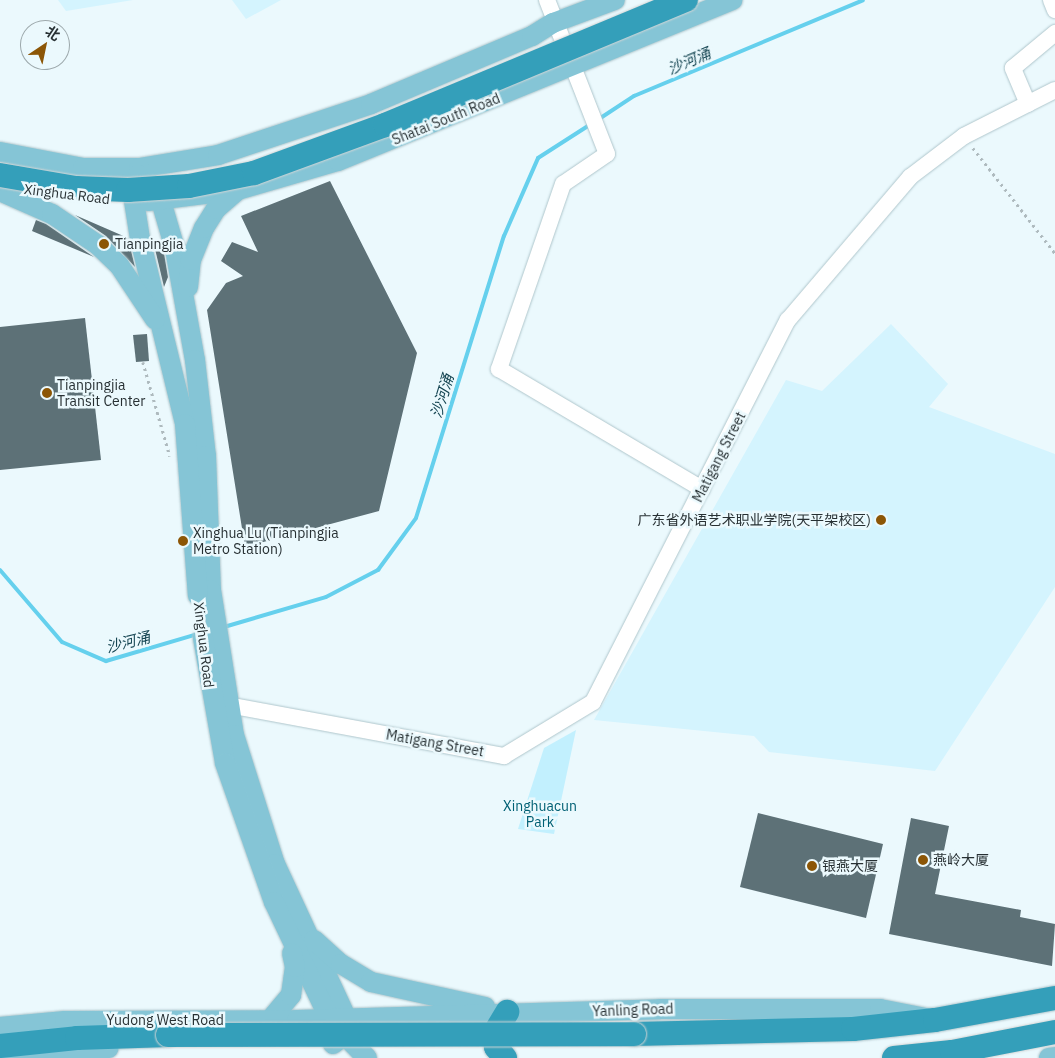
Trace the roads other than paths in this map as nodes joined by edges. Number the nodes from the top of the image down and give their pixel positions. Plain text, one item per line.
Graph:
1 (547, 0) edge
2 (615, 0) edge
3 (686, 0) edge
4 (732, 0) edge
5 (1051, 0) edge
6 (1055, 10) edge
7 (553, 23) junction
8 (1055, 33) edge
9 (575, 66) junction
10 (1055, 90) edge
11 (1028, 104) junction
12 (0, 152) edge
13 (139, 168) junction
14 (0, 175) edge
15 (0, 185) edge
16 (238, 190) junction
17 (0, 192) edge
18 (148, 201) junction
19 (185, 305) junction
20 (168, 340) junction
21 (702, 490) junction
22 (204, 591) junction
23 (212, 653) junction
24 (228, 705) junction
25 (294, 928) junction
26 (1055, 998) edge
27 (507, 1012) junction
28 (270, 1020) junction
29 (935, 1020) junction
30 (340, 1025) junction
31 (0, 1027) edge
32 (1055, 1032) edge
33 (0, 1046) edge
34 (1055, 1057) edge
35 (4, 1058) edge
36 (367, 1058) edge
37 (505, 1058) edge
38 (894, 1058) edge
39 (1049, 1058) edge

1 - 7 street
2 - 7 main road
3 - 14 highway, bridge
4 - 9 main road, Shatai South Road
5 - 6 street
7 - 9 street
7 - 13 main road
8 - 11 street
9 - 16 main road, Shatai South Road
9 - 21 street
10 - 11 street, Matigang Street
11 - 21 street, Matigang Street
12 - 13 main road, Xinghua Road
13 - 18 main road, Xinghua Road
15 - 18 main road, Xinghua Road
16 - 18 main road, Shatai South Road
16 - 19 main road
17 - 20 main road
18 - 19 main road, Xinghua Road
18 - 20 main road, Xinghua Road
19 - 22 main road, Xinghua Road
20 - 22 main road, Xinghua Road
21 - 24 street, Matigang Street
22 - 23 main road, Xinghua Road
23 - 24 main road, Xinghua Road
23 - 25 main road, Xinghua Road
24 - 25 main road, Xinghua Road
25 - 27 main road
25 - 28 main road
25 - 30 main road, Xinghua Road
26 - 29 highway, Yanling Road
27 - 29 main road, Yanling Road
27 - 30 main road, Yanling Road
27 - 37 highway
28 - 30 main road, Yudong West Road
28 - 31 main road, Yudong West Road
29 - 33 highway, Yanling Road, bridge
30 - 35 main road
30 - 36 main road, Xinghua Road
32 - 38 highway, bridge
34 - 39 main road

